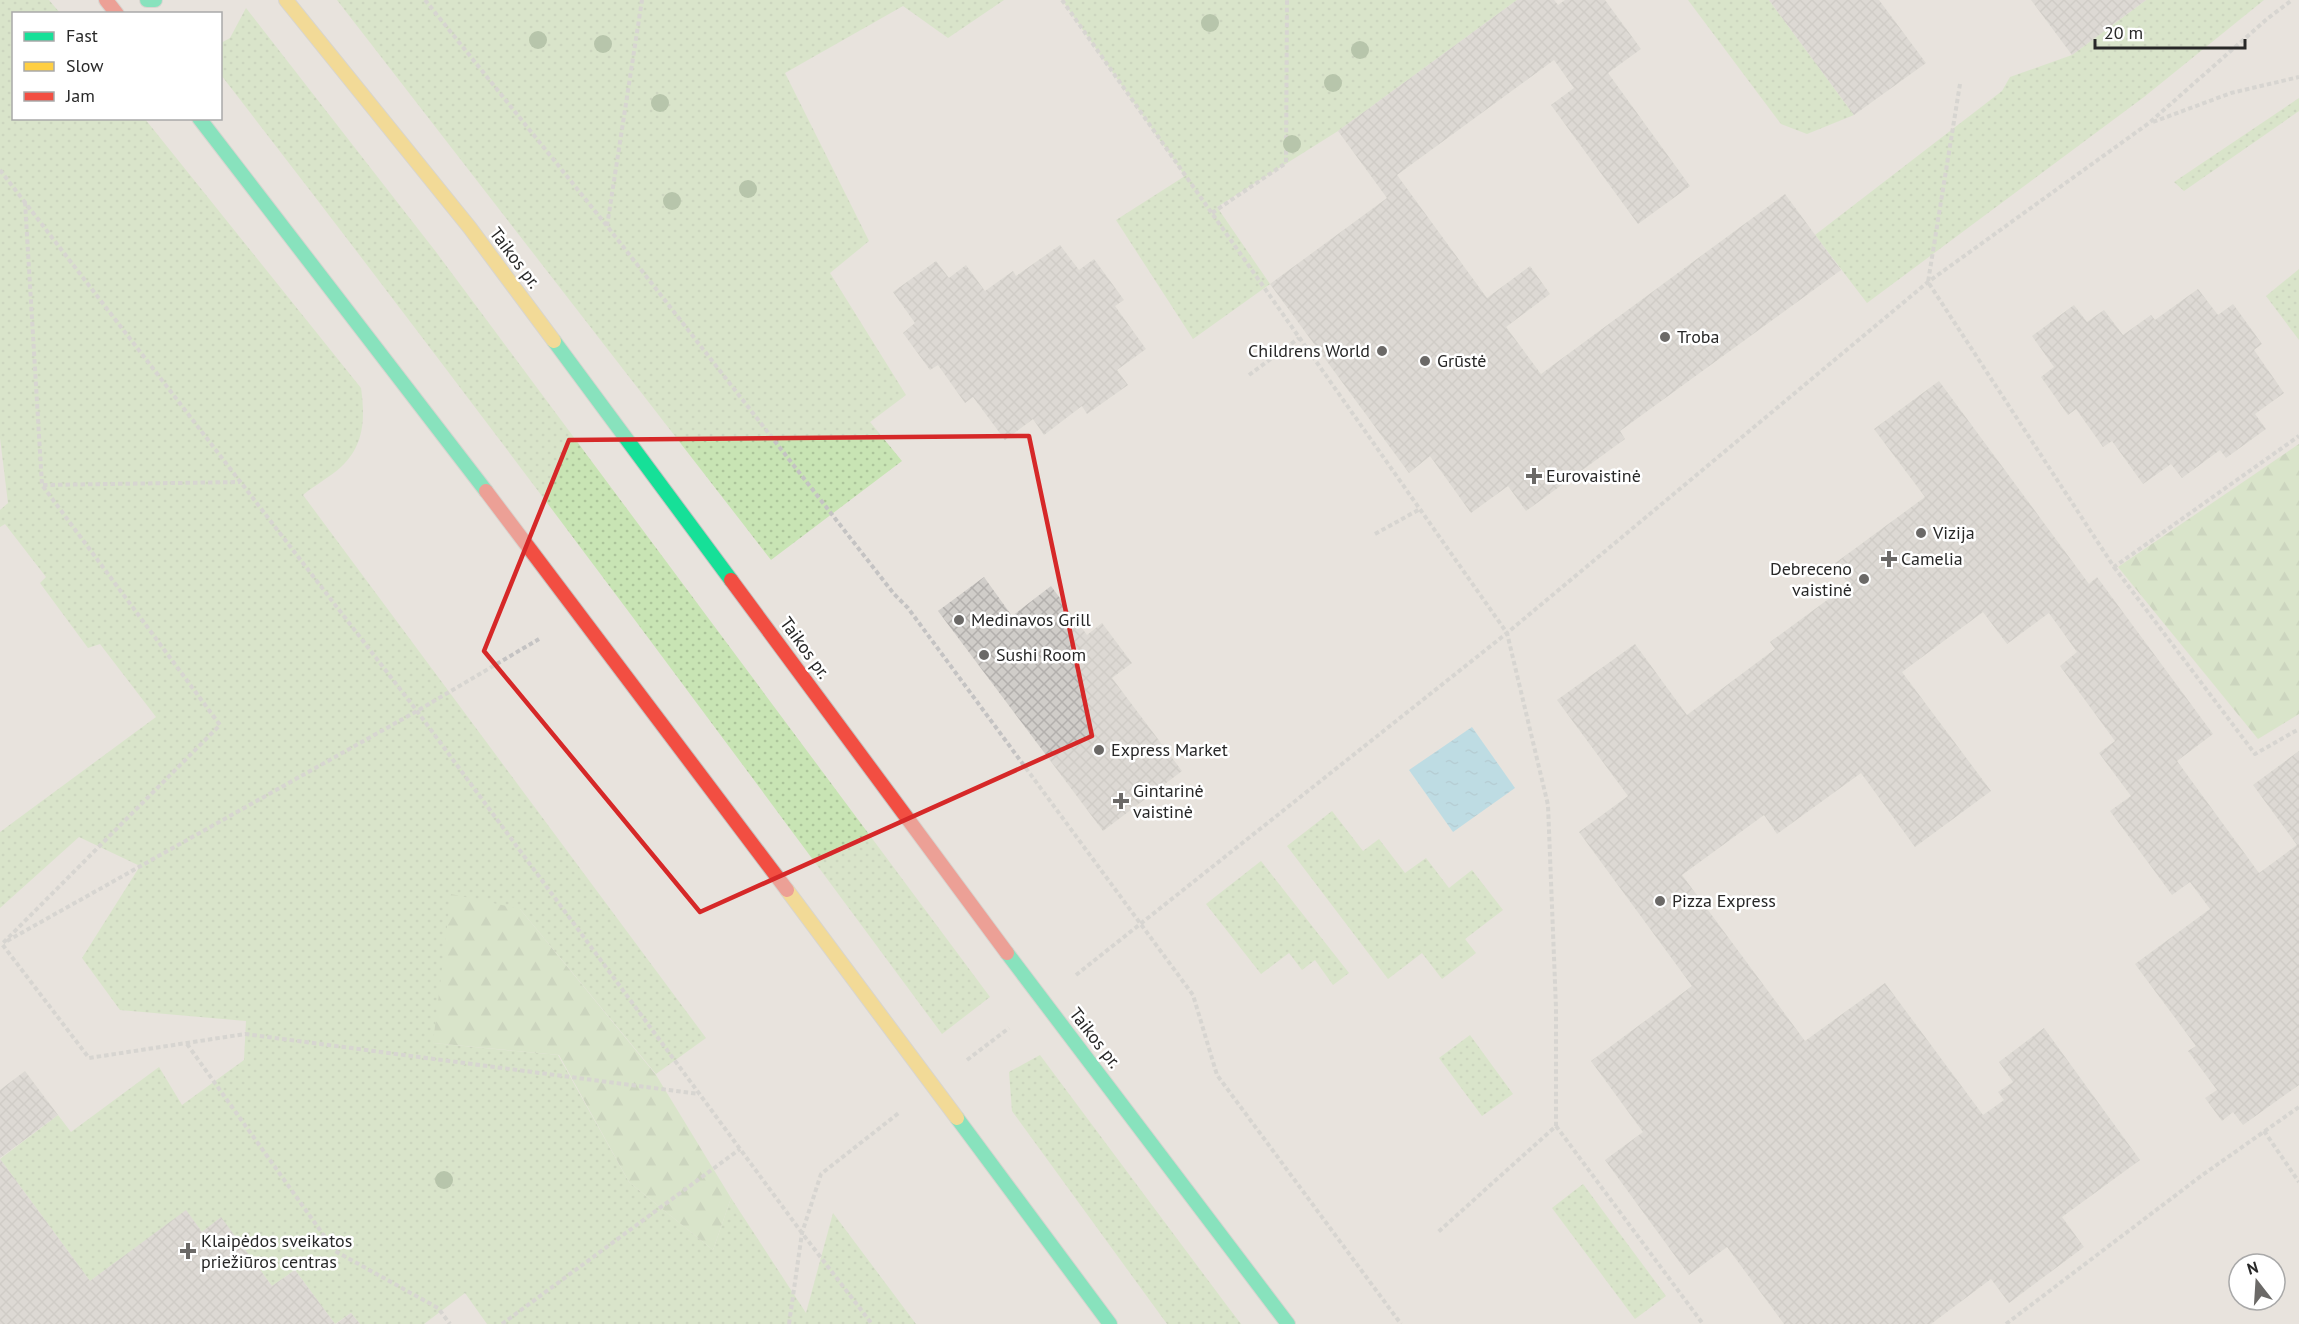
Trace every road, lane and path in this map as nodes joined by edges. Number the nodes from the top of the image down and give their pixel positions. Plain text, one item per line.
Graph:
1 (106, 0) edge
2 (147, 0) edge
3 (155, 0) edge
4 (286, 0) edge
5 (425, 0) edge
6 (642, 0) edge
7 (1062, 0) edge
8 (1287, 0) edge
9 (2292, 0) edge
10 (115, 12) edge
11 (2299, 77) edge
12 (1960, 84) dead end
13 (202, 120) edge
14 (2150, 123) junction
15 (0, 170) edge
16 (25, 202) junction
17 (1212, 213) junction
18 (607, 226) junction
19 (1928, 282) junction
20 (1299, 338) junction
21 (1249, 375) dead end
22 (2299, 436) edge
23 (240, 482) junction
24 (42, 485) junction
25 (1420, 509) junction
26 (1375, 534) dead end
27 (2114, 567) junction
28 (1507, 633) junction
29 (539, 639) dead end
30 (417, 711) junction
31 (2299, 729) edge
32 (1141, 923) junction
33 (2, 944) junction
34 (1043, 1001) junction
35 (187, 1044) junction
36 (933, 1087) junction
37 (699, 1095) junction
38 (2299, 1107) edge
39 (1556, 1126) junction
40 (2264, 1131) junction
41 (740, 1149) junction
42 (2299, 1182) edge
43 (802, 1233) junction
44 (1437, 1233) dead end
45 (450, 1324) edge
46 (501, 1324) edge
47 (789, 1324) edge
48 (872, 1324) edge
49 (1110, 1324) edge
50 (1288, 1324) edge
51 (1401, 1324) edge
52 (1703, 1324) edge
53 (2006, 1324) edge

1 - 10 main road
2 - 3 main road
4 - 34 main road, Taikos pr.
5 - 18 path
6 - 18 path
7 - 17 path
8 - 17 path
9 - 14 path
11 - 14 path
12 - 19 path
13 - 36 main road
14 - 19 path
15 - 16 path
16 - 23 path
16 - 24 path
17 - 20 path
18 - 32 path
19 - 27 path
19 - 28 path
20 - 21 path
20 - 25 path
22 - 27 path
23 - 24 path
23 - 30 path
24 - 33 path
25 - 26 path
25 - 28 path
27 - 31 path
28 - 32 path
28 - 39 path
29 - 30 path
30 - 33 path
30 - 37 path
32 - 34 path
32 - 51 path
33 - 35 path
34 - 36 path
34 - 50 main road, Taikos pr.
35 - 37 path
35 - 45 path
36 - 43 path
36 - 49 main road
37 - 41 path
38 - 40 path
39 - 44 path
39 - 52 path
40 - 42 path
40 - 53 path
41 - 43 path
41 - 46 path
43 - 47 path
43 - 48 path

